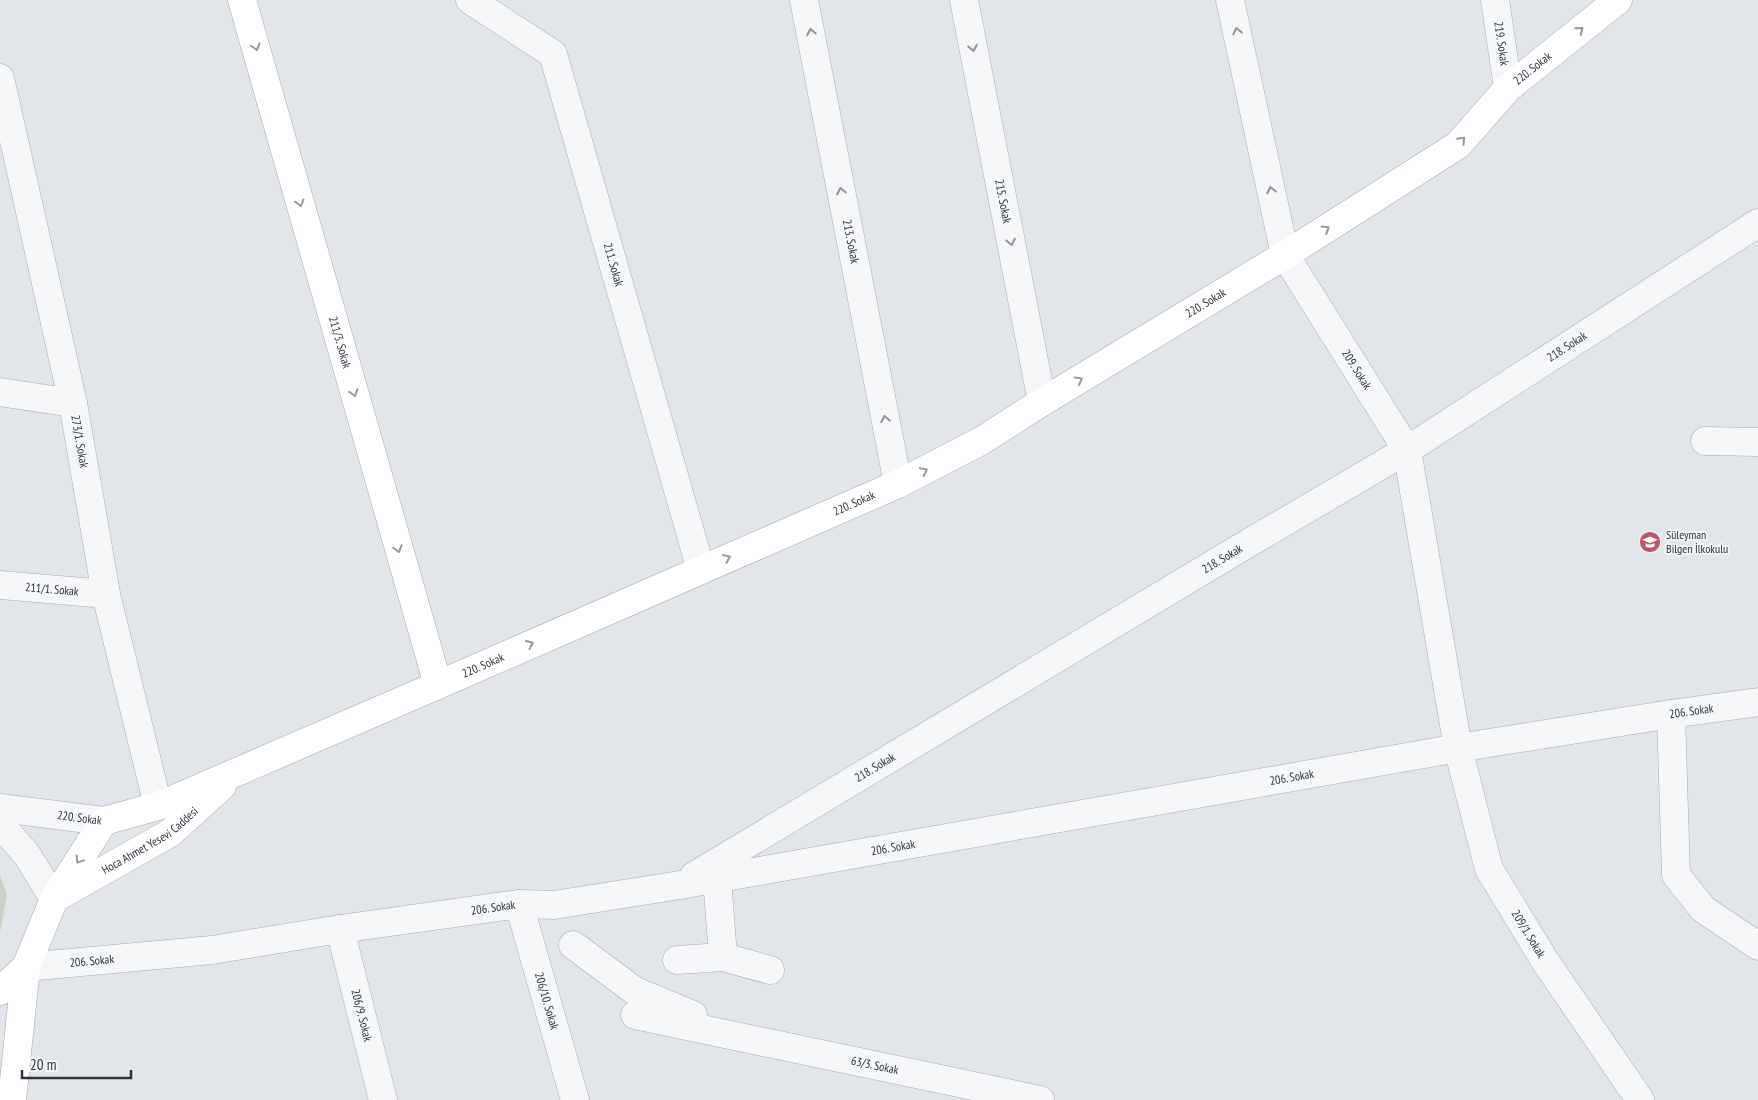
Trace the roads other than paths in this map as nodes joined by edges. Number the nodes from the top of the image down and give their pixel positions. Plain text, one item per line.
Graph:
1 (242, 0) edge
2 (470, 0) edge
3 (804, 0) edge
4 (964, 0) edge
5 (1230, 0) edge
6 (1495, 0) edge
7 (1618, 0) edge
8 (0, 78) edge
9 (1508, 88) junction
10 (11, 174) edge
11 (1758, 223) edge
12 (1285, 255) junction
13 (0, 392) edge
14 (1042, 402) junction
15 (73, 403) junction
16 (1705, 441) dead end
17 (1758, 442) edge
18 (1407, 450) junction
19 (898, 484) junction
20 (701, 570) junction
21 (0, 585) edge
22 (106, 594) junction
23 (438, 685) junction
24 (1758, 702) edge
25 (1671, 714) junction
26 (1458, 748) junction
27 (238, 771) junction
28 (158, 806) junction
29 (0, 808) edge
30 (104, 821) junction
31 (0, 824) edge
32 (717, 878) junction
33 (680, 885) junction
34 (54, 899) junction
35 (519, 904) junction
36 (340, 929) junction
37 (573, 945) dead end
38 (1758, 946) edge
39 (723, 957) junction
40 (677, 960) dead end
41 (26, 967) junction
42 (770, 970) dead end
43 (0, 991) edge
44 (635, 1015) dead end
45 (709, 1032) junction
46 (377, 1099) edge
47 (12, 1100) edge
48 (575, 1100) edge
49 (1040, 1100) edge
50 (1640, 1100) edge

1 -> 23 main road, 211/3. Sokak
2 - 20 street, 211. Sokak
19 -> 3 street, 213. Sokak
4 -> 14 street, 215. Sokak
12 -> 5 street, 209. Sokak
6 - 9 street, 219. Sokak
9 -> 7 main road, 220. Sokak
8 - 10 street, 273/1. Sokak
12 -> 9 main road, 220. Sokak
10 - 15 street, 273/1. Sokak
11 - 18 street, 218. Sokak
14 -> 12 main road, 220. Sokak
12 - 18 street, 209. Sokak
13 - 15 street
19 -> 14 main road, 220. Sokak
15 - 22 street, 273/1. Sokak
16 - 17 street
18 - 26 street, 209. Sokak
18 - 33 street, 218. Sokak
20 -> 19 main road, 220. Sokak
23 -> 20 main road, 220. Sokak
21 - 22 street, 211/1. Sokak
22 - 28 street, 273/1. Sokak
23 - 27 main road, 220. Sokak
24 - 25 street, 206. Sokak
25 - 26 street, 206. Sokak
25 - 38 street
26 - 32 street, 206. Sokak
26 - 50 street, 209/1. Sokak
27 - 28 main road, 220. Sokak
27 - 34 main road, Hoca Ahmet Yesevi Caddesi
28 - 30 main road, 220. Sokak
29 - 30 street, 220. Sokak
30 -> 34 main road
31 - 34 street
32 - 33 street, 206. Sokak
32 - 39 street
33 - 35 street, 206. Sokak
34 - 41 main road
35 - 36 street, 206. Sokak
35 - 48 street, 206/10. Sokak
36 - 41 street, 206. Sokak
36 - 46 street, 206/9. Sokak
37 - 45 street
39 - 40 street
39 - 42 street
41 - 43 main road
41 - 47 main road
44 - 45 street, 63/3. Sokak
45 - 49 street, 63/3. Sokak

